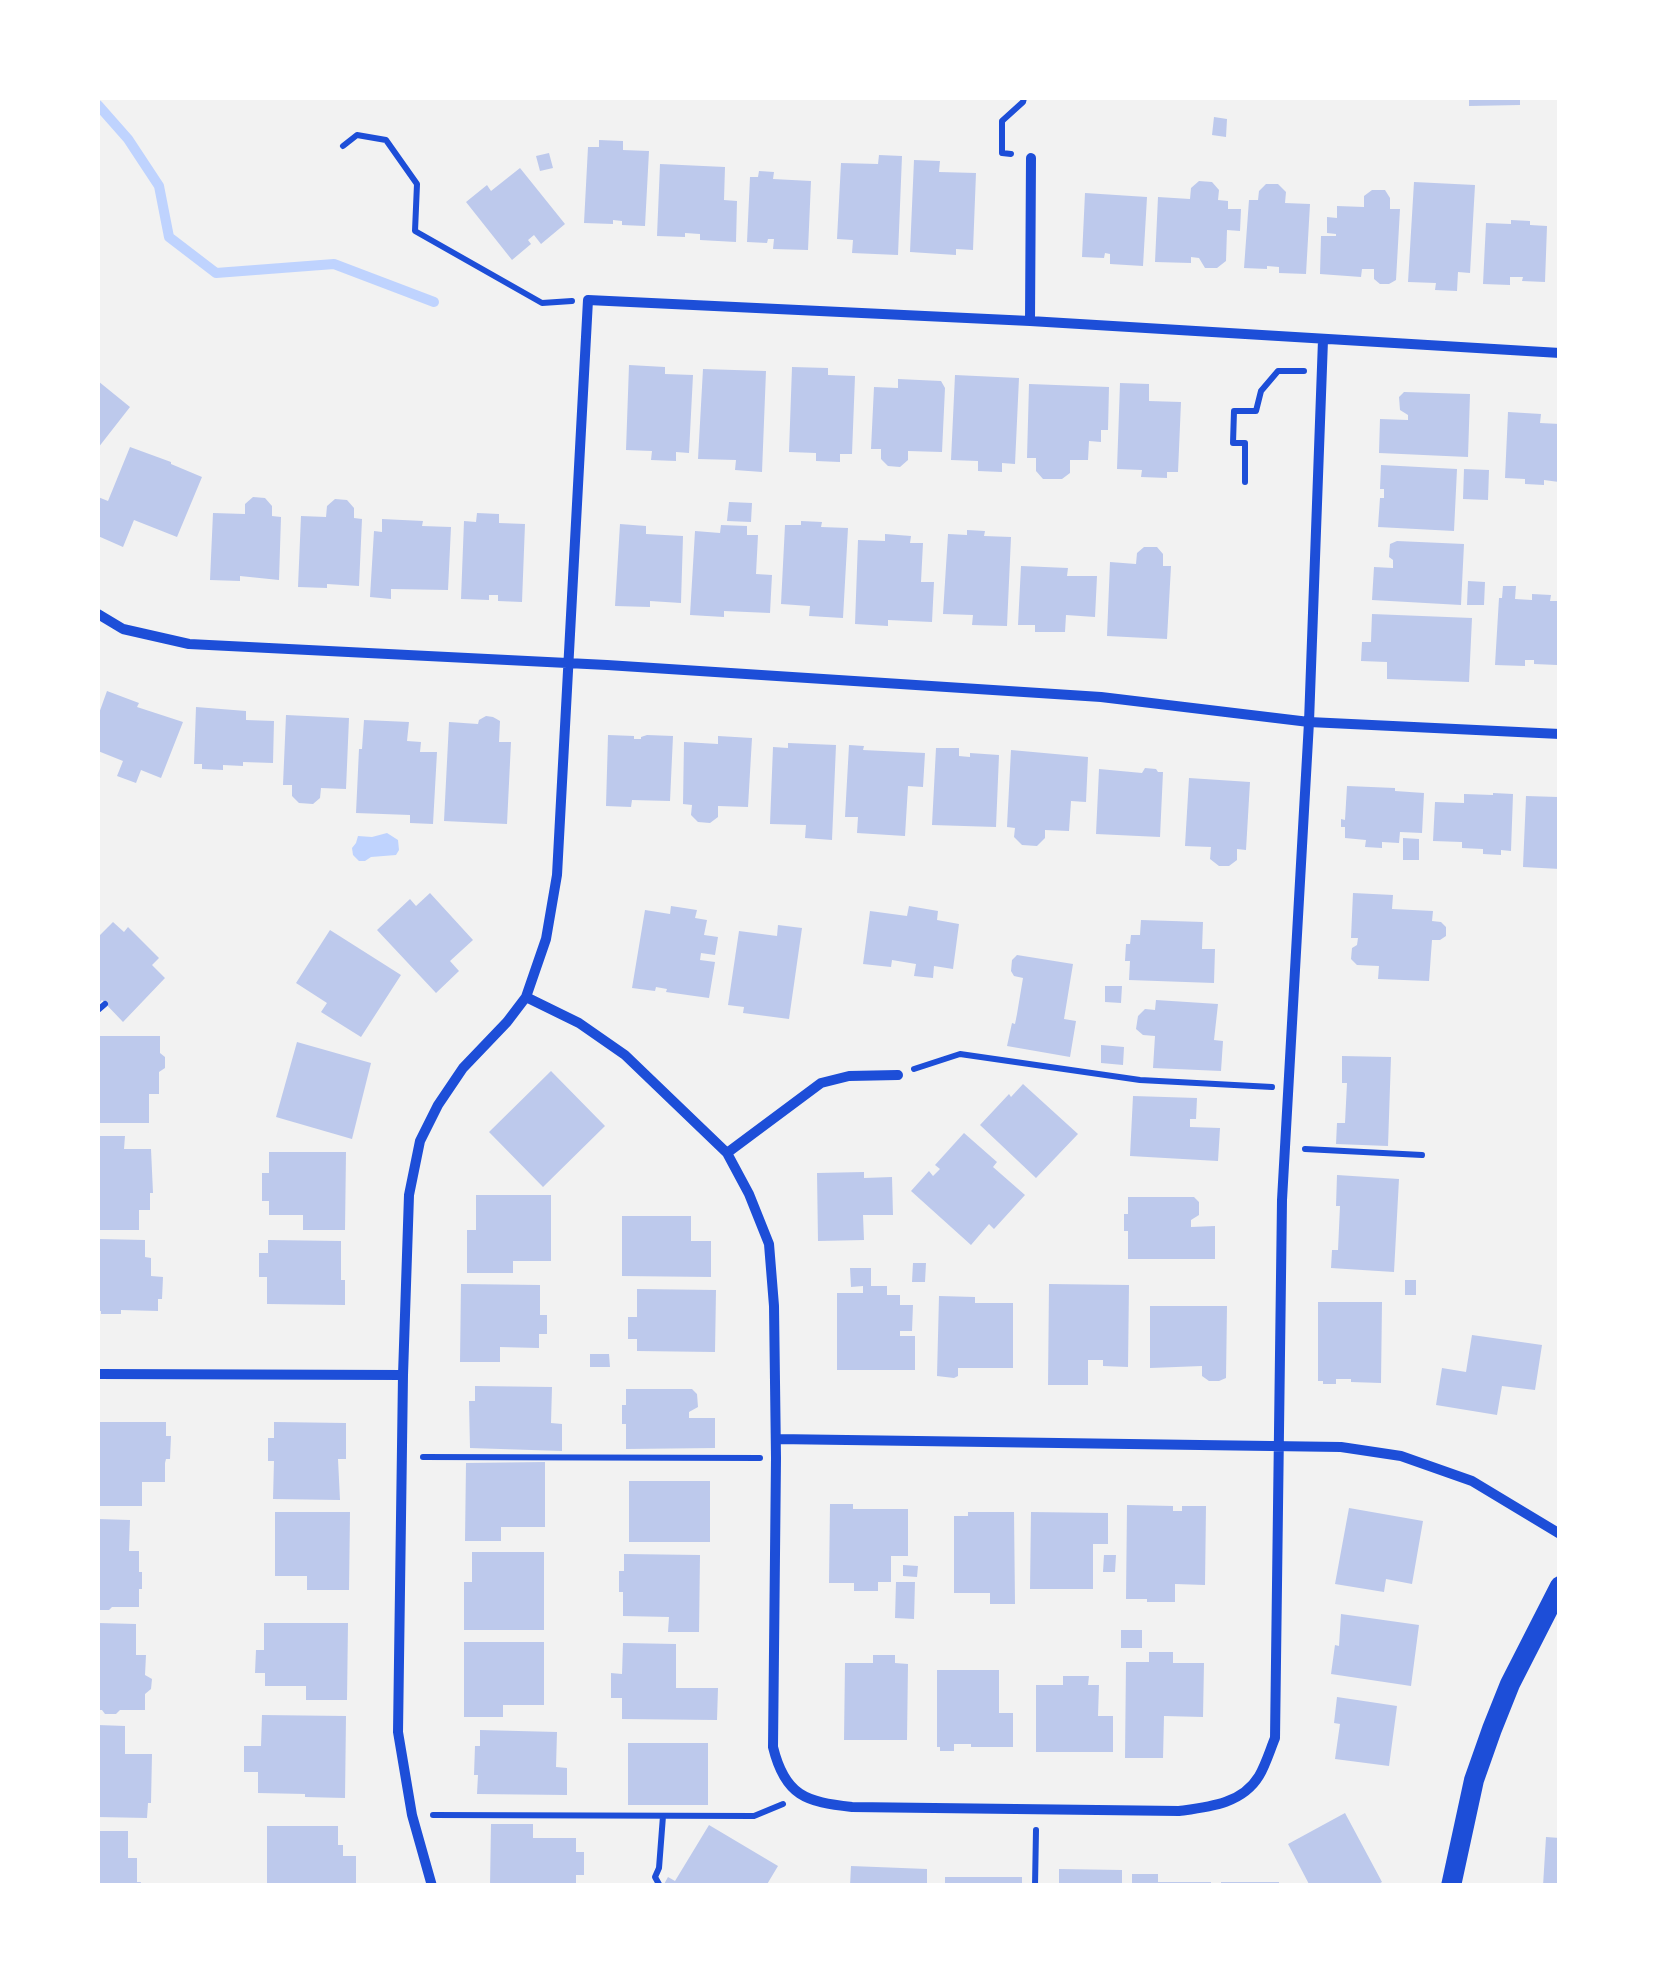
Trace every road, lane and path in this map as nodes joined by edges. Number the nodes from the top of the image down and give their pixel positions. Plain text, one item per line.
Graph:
1 (1024, 98) edge
2 (344, 146) dead end
3 (1032, 158) joint
4 (588, 300) junction
5 (1030, 321) junction
6 (1322, 340) junction
7 (1560, 353) edge
8 (1322, 372) junction
9 (1245, 482) dead end
10 (98, 614) edge
11 (567, 663) junction
12 (1309, 722) junction
13 (1560, 734) edge
14 (526, 997) junction
15 (105, 1004) dead end
16 (98, 1010) edge
17 (898, 1075) joint
18 (1288, 1088) junction
19 (1305, 1149) dead end
20 (727, 1153) junction
21 (1422, 1155) dead end
22 (98, 1374) edge
23 (403, 1375) junction
24 (776, 1438) junction
25 (1278, 1446) junction
26 (403, 1457) junction
27 (776, 1458) junction
28 (1560, 1534) edge
29 (1560, 1586) edge
30 (802, 1796) junction
31 (1036, 1808) junction
32 (412, 1815) junction
33 (663, 1816) junction
34 (432, 1886) edge
35 (660, 1886) edge
36 (1035, 1886) edge
37 (1450, 1886) edge

1 - 3 path
2 - 4 path
3 - 5 street
4 - 5 street
4 - 11 street
5 - 6 street
6 - 7 street
6 - 8 street
8 - 9 path
8 - 12 street
10 - 11 street
11 - 12 street
11 - 14 street
12 - 13 street
12 - 18 street
14 - 20 street
14 - 23 street
15 - 16 path
17 - 18 path
17 - 20 street
18 - 25 street
19 - 21 path
20 - 24 street
22 - 23 street
23 - 26 street
24 - 25 street
24 - 27 street
25 - 28 street
25 - 31 street
26 - 27 path
26 - 32 street
27 - 30 street
29 - 37 main road
30 - 31 street
30 - 33 path
31 - 36 path
32 - 33 path
32 - 34 street
33 - 35 path

